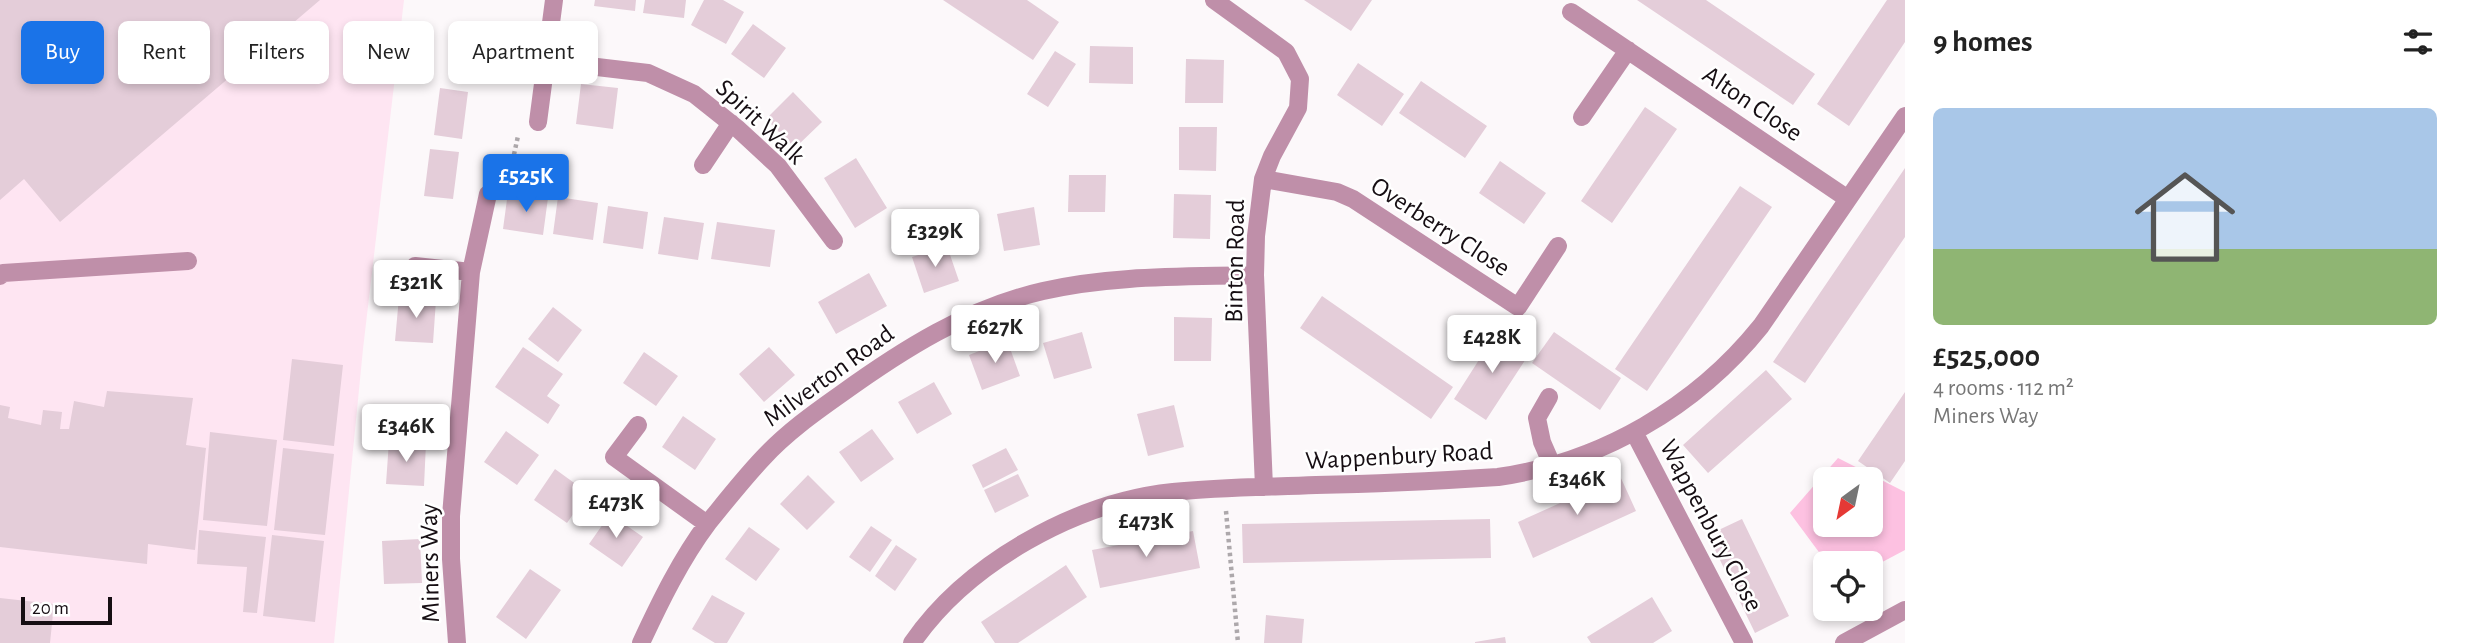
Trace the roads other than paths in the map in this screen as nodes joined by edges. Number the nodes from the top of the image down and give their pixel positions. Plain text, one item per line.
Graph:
1 (554, 0) edge
2 (1214, 0) edge
3 (1571, 12) dead end
4 (551, 21) edge
5 (1628, 50) junction
6 (598, 67) edge
7 (543, 84) edge
8 (1905, 116) edge
9 (1582, 117) dead end
10 (538, 122) road end
11 (731, 123) junction
12 (703, 165) dead end
13 (1263, 179) junction
14 (488, 194) road end
15 (1848, 199) junction
16 (834, 241) dead end
17 (1558, 246) dead end
18 (188, 261) dead end
19 (415, 266) dead end
20 (471, 272) junction
21 (1255, 275) junction
22 (0, 276) edge
23 (1549, 397) dead end
24 (638, 425) dead end
25 (1634, 432) junction
26 (1552, 465) junction
27 (1264, 487) junction
28 (707, 524) junction
29 (1905, 610) edge
30 (457, 643) edge
31 (641, 643) edge
32 (912, 643) edge
33 (1744, 643) edge
34 (1844, 643) edge

1 - 4 street
2 - 13 street, Binton Road
3 - 5 street, Alton Close
5 - 9 street
5 - 15 street, Alton Close
6 - 11 street, Spirit Walk
7 - 10 street
8 - 15 street, Wappenbury Road
11 - 12 street
11 - 16 street, Spirit Walk
13 - 17 street, Overberry Close
13 - 21 street, Binton Road
14 - 20 street, Miners Way
15 - 25 street, Wappenbury Road
18 - 22 street
19 - 20 street
20 - 30 street, Miners Way
21 - 27 street, Binton Road
21 - 28 street, Milverton Road
23 - 26 street
24 - 28 street
25 - 26 street, Wappenbury Road
25 - 33 street, Wappenbury Close
26 - 27 street, Wappenbury Road
27 - 32 street, Wappenbury Road
28 - 31 street, Milverton Road
29 - 34 street

